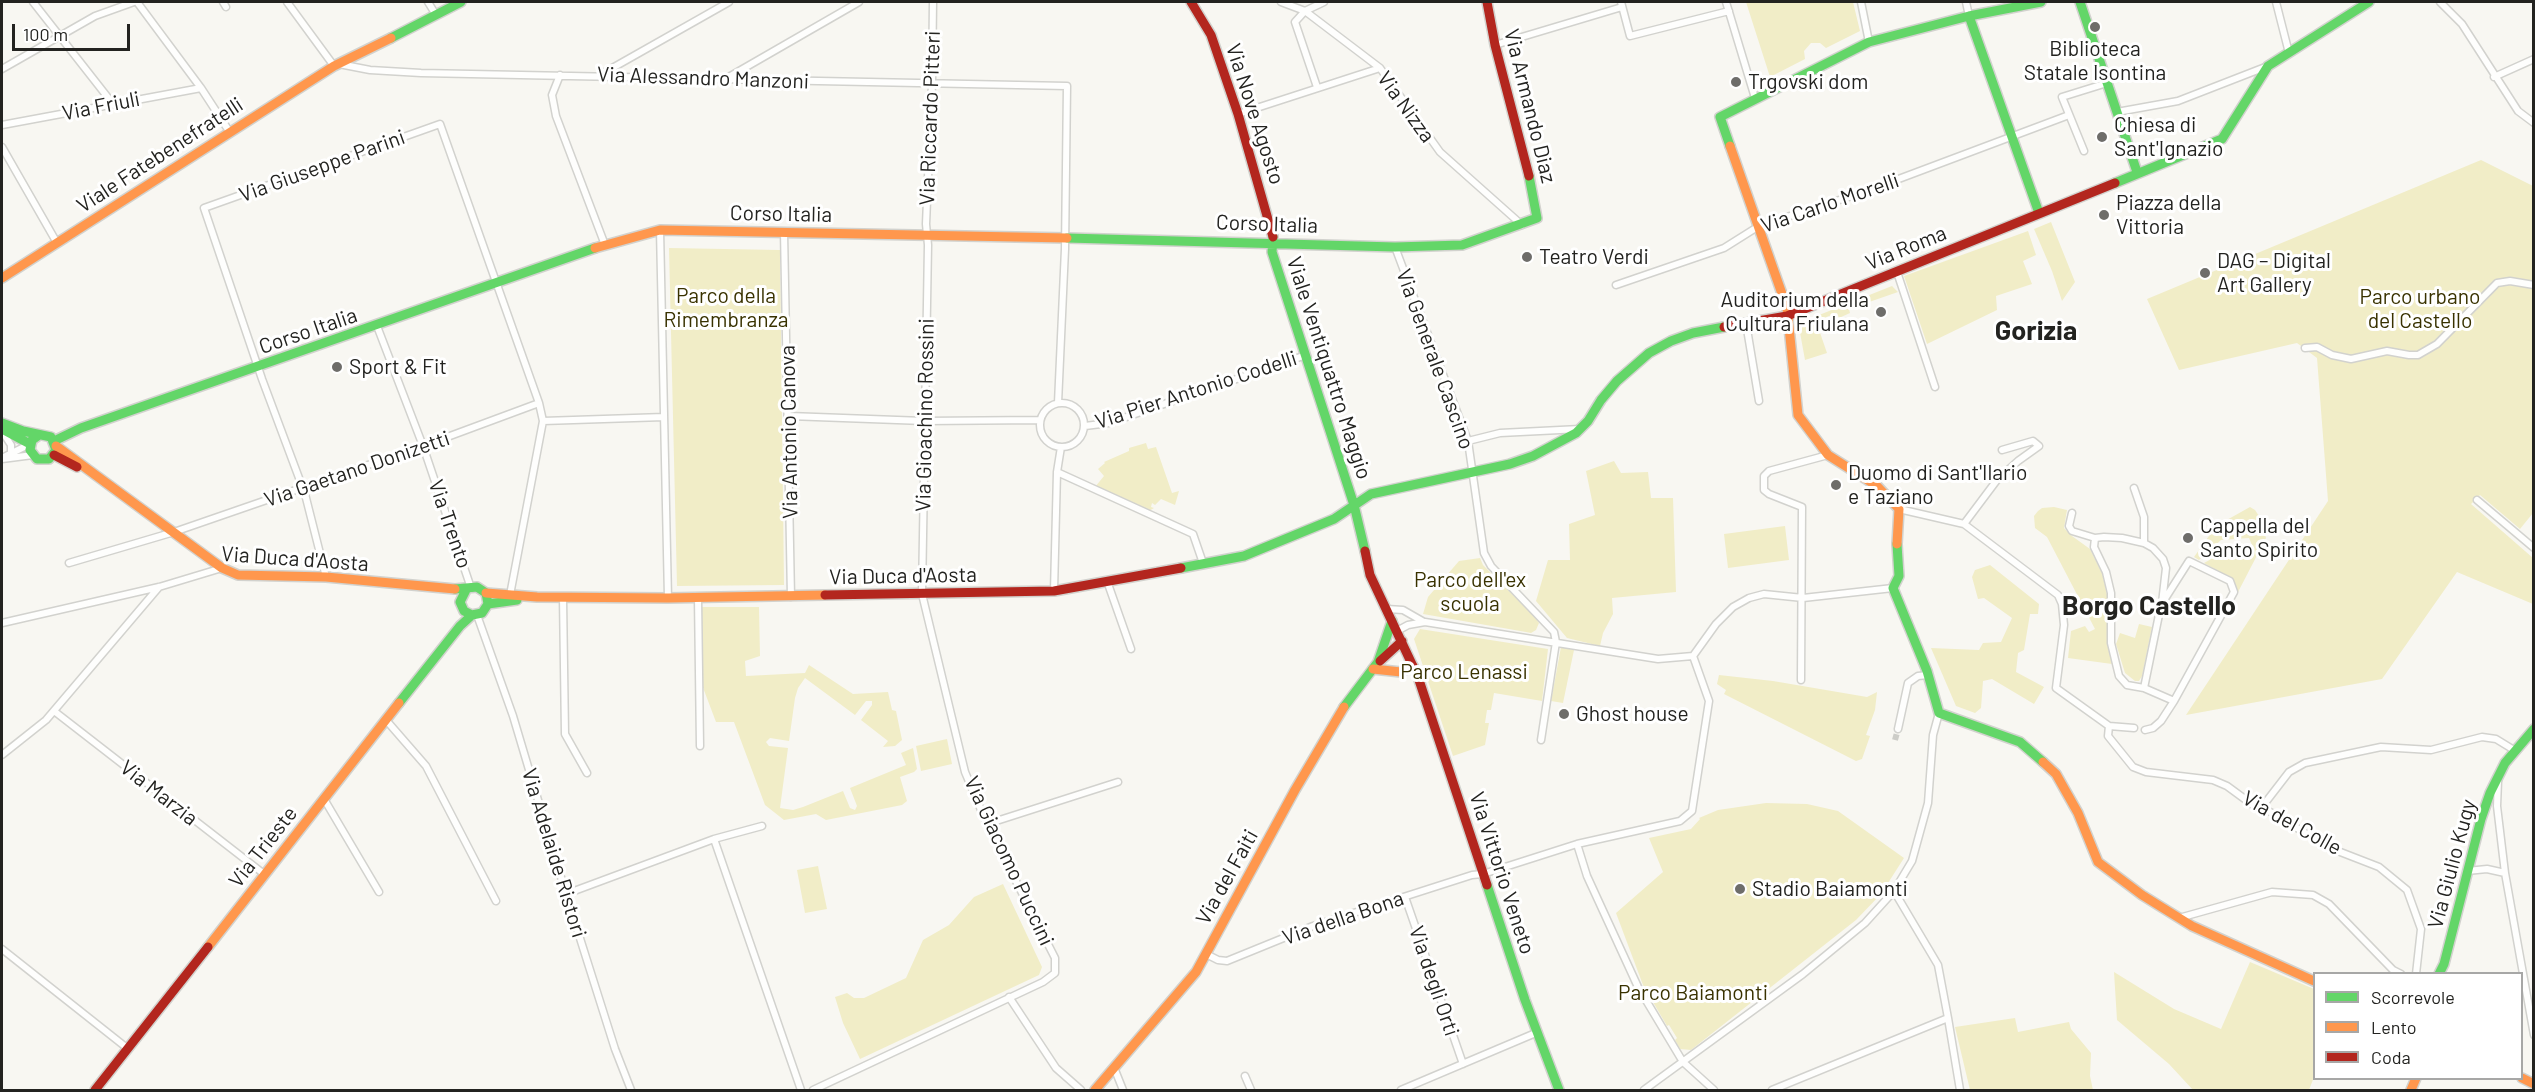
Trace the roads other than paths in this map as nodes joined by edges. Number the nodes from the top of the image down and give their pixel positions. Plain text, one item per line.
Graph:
1 (33, 2) edge
2 (136, 2) edge
3 (287, 2) edge
4 (428, 2) edge
5 (461, 2) edge
6 (729, 2) edge
7 (859, 2) edge
8 (933, 2) edge
9 (1191, 2) edge
10 (1281, 2) edge
11 (1324, 2) edge
12 (1487, 2) edge
13 (1726, 2) edge
14 (1861, 2) edge
15 (1966, 2) edge
16 (2041, 2) edge
17 (2080, 2) edge
18 (2276, 2) edge
19 (2369, 2) edge
20 (2440, 2) edge
21 (1622, 4) edge
22 (1305, 11) junction
23 (1729, 11) junction
24 (436, 15) junction
25 (1969, 16) junction
26 (59, 36) junction
27 (1869, 42) junction
28 (1495, 45) junction
29 (2289, 53) junction
30 (2534, 59) edge
31 (337, 65) junction
32 (2268, 66) junction
33 (1380, 68) junction
34 (2, 69) edge
35 (560, 75) junction
36 (599, 75) junction
37 (2494, 77) junction
38 (726, 78) junction
39 (2107, 83) junction
40 (932, 84) junction
41 (201, 87) junction
42 (1317, 87) junction
43 (1755, 98) junction
44 (113, 104) junction
45 (2117, 112) junction
46 (1238, 114) junction
47 (2069, 115) junction
48 (2534, 123) edge
49 (2, 125) edge
50 (229, 131) junction
51 (2012, 137) junction
52 (2, 147) edge
53 (2084, 151) dead end
54 (2137, 172) junction
55 (2039, 213) junction
56 (1537, 218) joint
57 (1522, 225) junction
58 (1759, 226) junction
59 (660, 230) junction
60 (784, 232) junction
61 (927, 235) junction
62 (1065, 238) junction
63 (1272, 242) junction
64 (57, 243) junction
65 (604, 245) junction
66 (1395, 247) junction
67 (1897, 272) junction
68 (2, 278) edge
69 (496, 284) junction
70 (1616, 285) dead end
71 (2534, 285) edge
72 (1787, 316) junction
73 (1746, 323) junction
74 (377, 326) junction
75 (2305, 348) dead end
76 (1307, 354) junction
77 (259, 368) junction
78 (1935, 387) dead end
79 (1759, 401) dead end
80 (539, 403) junction
81 (1058, 403) junction
82 (789, 416) junction
83 (664, 417) junction
84 (1040, 420) junction
85 (543, 421) junction
86 (924, 421) junction
87 (2, 423) edge
88 (1085, 426) junction
89 (2, 429) edge
90 (1581, 429) junction
91 (39, 435) junction
92 (1468, 441) junction
93 (30, 444) junction
94 (423, 446) junction
95 (55, 447) junction
96 (1061, 447) junction
97 (2002, 450) dead end
98 (11, 452) junction
99 (33, 455) junction
100 (1828, 455) junction
101 (2, 459) edge
102 (1057, 472) junction
103 (1473, 472) junction
104 (303, 488) junction
105 (2134, 488) dead end
106 (2477, 500) dead end
107 (1354, 505) junction
108 (1899, 509) junction
109 (2072, 513) dead end
110 (1964, 525) junction
111 (174, 532) junction
112 (2095, 538) junction
113 (2144, 543) junction
114 (2534, 548) edge
115 (69, 563) dead end
116 (1203, 563) junction
117 (222, 568) junction
118 (326, 577) junction
119 (1107, 581) junction
120 (159, 587) junction
121 (1893, 588) junction
122 (466, 591) junction
123 (1054, 591) junction
124 (486, 593) junction
125 (922, 594) junction
126 (510, 595) junction
127 (537, 597) junction
128 (791, 597) junction
129 (1803, 597) junction
130 (563, 598) junction
131 (668, 598) junction
132 (699, 598) junction
133 (488, 604) junction
134 (2162, 605) junction
135 (1387, 609) junction
136 (471, 614) junction
137 (1392, 621) junction
138 (1425, 622) junction
139 (2, 623) edge
140 (1397, 631) junction
141 (1402, 641) junction
142 (1556, 642) junction
143 (1131, 649) dead end
144 (1693, 656) junction
145 (1376, 665) junction
146 (1413, 666) junction
147 (1928, 675) junction
148 (1801, 680) dead end
149 (2144, 688) junction
150 (2174, 701) junction
151 (54, 711) junction
152 (1939, 713) junction
153 (386, 720) junction
154 (2109, 726) junction
155 (2134, 728) dead end
156 (1898, 729) tunnel mouth
157 (2534, 729) edge
158 (2145, 730) dead end
159 (1541, 740) dead end
160 (700, 747) dead end
161 (2514, 750) junction
162 (2, 755) edge
163 (587, 773) dead end
164 (2498, 776) junction
165 (1118, 782) dead end
166 (324, 799) junction
167 (2262, 807) junction
168 (987, 824) junction
169 (762, 826) dead end
170 (714, 839) junction
171 (1577, 844) junction
172 (2467, 871) junction
173 (2505, 873) junction
174 (264, 874) junction
175 (1483, 874) junction
176 (1893, 891) junction
177 (379, 892) dead end
178 (566, 894) junction
179 (1405, 897) junction
180 (496, 901) dead end
181 (2179, 918) junction
182 (2, 949) edge
183 (1206, 954) junction
184 (2444, 969) edge
185 (2397, 972) edge
186 (2416, 972) edge
187 (2523, 972) edge
188 (2523, 974) edge
189 (2313, 981) edge
190 (1009, 997) junction
191 (1948, 1018) junction
192 (1538, 1032) junction
193 (2534, 1035) edge
194 (127, 1048) junction
195 (1683, 1062) junction
196 (1463, 1064) junction
197 (1115, 1070) junction
198 (1245, 1076) dead end
199 (95, 1090) edge
200 (631, 1090) edge
201 (801, 1090) edge
202 (813, 1090) edge
203 (1081, 1090) edge
204 (1095, 1090) edge
205 (1123, 1090) edge
206 (1251, 1090) edge
207 (1401, 1090) edge
208 (1559, 1090) edge
209 (1644, 1090) edge
210 (1714, 1090) edge
211 (1772, 1090) edge
212 (1960, 1090) edge

1 - 26 street
2 - 26 street
2 - 41 street
3 - 31 street
4 - 24 street
5 - 24 main road, Viale Fatebenefratelli
6 - 36 street
7 - 38 street
8 - 40 street, Via Riccardo Pitteri
9 - 46 main road, Via Nove Agosto
10 - 22 street, Via Nizza
11 - 22 street
12 - 28 main road, Via Armando Diaz
13 - 23 street
14 - 27 street
15 - 25 street
16 - 25 main road
17 - 39 main road
18 - 29 street
19 - 29 main road
20 - 37 street
21 - 23 street
21 - 28 street
22 - 33 street, Via Nizza
22 - 42 street
23 - 43 street
24 - 31 main road, Viale Fatebenefratelli
25 - 27 main road
25 - 51 main road
26 - 34 street
26 - 44 street
27 - 43 main road
28 - 56 main road, Via Armando Diaz
29 - 32 main road
30 - 37 street
31 - 35 street, Via Alessandro Manzoni
31 - 50 main road, Viale Fatebenefratelli
32 - 45 street
32 - 54 main road
33 - 42 street
33 - 57 street, Via Nizza
35 - 36 street, Via Alessandro Manzoni
35 - 65 street
36 - 38 street, Via Alessandro Manzoni
37 - 48 street
38 - 40 street, Via Alessandro Manzoni
39 - 45 main road
39 - 47 street
40 - 61 street, Via Riccardo Pitteri
40 - 62 street, Via Alessandro Manzoni
41 - 44 street, Via Friuli
41 - 50 street
42 - 46 street
43 - 58 main road
44 - 49 street, Via Friuli
45 - 54 main road
46 - 63 main road, Via Nove Agosto
47 - 51 street, Via Carlo Morelli
47 - 53 street
50 - 64 main road, Viale Fatebenefratelli
51 - 55 main road
51 - 58 street, Via Carlo Morelli
52 - 64 street
54 - 55 main road
55 - 67 main road, Via Roma
56 - 57 main road, Corso Italia
57 - 66 main road, Corso Italia
58 - 70 street, Via Carlo Morelli
58 - 72 main road
59 - 60 main road, Corso Italia
59 - 65 main road, Corso Italia
59 - 83 street
60 - 61 main road, Corso Italia
60 - 82 street, Via Antonio Canova
61 - 62 main road, Corso Italia
61 - 86 street, Via Gioachino Rossini
62 - 63 main road, Corso Italia
62 - 81 street
63 - 66 main road, Corso Italia
63 - 76 main road, Viale Ventiquattro Maggio
64 - 68 main road, Viale Fatebenefratelli
65 - 69 main road, Corso Italia
66 - 92 street, Via Generale Cascino
67 - 72 main road, Via Roma
67 - 78 street
69 - 74 main road, Corso Italia
69 - 77 street, Via Giuseppe Parini
69 - 80 street
71 - 75 street
72 - 73 main road, Via Roma
72 - 100 main road
73 - 79 street
73 - 90 main road, Via Roma
74 - 77 main road, Corso Italia
74 - 94 street, Via Trento
76 - 88 street, Via Pier Antonio Codelli
76 - 107 main road, Viale Ventiquattro Maggio
77 - 95 main road, Corso Italia
77 - 104 street
80 - 85 street
80 - 94 street, Via Gaetano Donizetti
81 - 84 street
81 - 88 street
82 - 86 street
82 - 128 street, Via Antonio Canova
83 - 85 street
83 - 131 street
84 - 86 street
84 - 96 street
85 - 126 street
86 - 125 street, Via Gioachino Rossini
87 - 91 main road
88 - 96 street
89 - 93 main road
89 - 98 street
90 - 92 street
90 - 103 main road, Via Duca d'Aosta
91 - 93 main road
91 - 95 main road
92 - 103 street, Via Generale Cascino
93 - 98 street
93 - 99 main road
94 - 104 street, Via Gaetano Donizetti
94 - 122 street, Via Trento
95 - 99 main road
95 - 111 main road
96 - 102 street
97 - 110 street
98 - 101 street
99 - 101 street
100 - 108 main road
100 - 129 street
102 - 116 street
102 - 123 street
103 - 107 main road, Via Duca d'Aosta
103 - 142 street, Via Generale Cascino
104 - 111 street, Via Gaetano Donizetti
104 - 118 street
105 - 113 street
106 - 114 street
107 - 116 main road, Via Duca d'Aosta
107 - 135 main road, Viale Ventiquattro Maggio
108 - 110 street
108 - 121 main road
109 - 112 street
110 - 154 street
111 - 115 street, Via Gaetano Donizetti
111 - 117 main road
112 - 113 street
112 - 149 street
113 - 134 street
116 - 119 main road, Via Duca d'Aosta
117 - 118 main road, Via Duca d'Aosta
117 - 120 street, Via Duca d'Aosta
118 - 122 main road, Via Duca d'Aosta
119 - 123 main road, Via Duca d'Aosta
119 - 143 street
120 - 139 street, Via Duca d'Aosta
120 - 151 street
121 - 129 street
121 - 147 main road
122 - 124 main road, Via Duca d'Aosta
122 - 136 main road
123 - 125 main road, Via Duca d'Aosta
124 - 126 main road, Via Duca d'Aosta
124 - 133 main road
125 - 128 main road, Via Duca d'Aosta
125 - 168 street, Via Giacomo Puccini
126 - 127 main road, Via Duca d'Aosta
127 - 130 main road, Via Duca d'Aosta
127 - 133 main road, Via Duca d'Aosta
128 - 132 main road, Via Duca d'Aosta
129 - 144 street
129 - 148 street
130 - 131 main road, Via Duca d'Aosta
130 - 163 street
131 - 132 main road, Via Duca d'Aosta
132 - 160 street
133 - 136 main road
134 - 149 street
134 - 150 street
135 - 137 main road, Via Vittorio Veneto
135 - 138 street
136 - 153 main road, Via Trieste
136 - 178 street, Via Adelaide Ristori
137 - 140 main road, Via Vittorio Veneto
137 - 145 main road
138 - 140 street
138 - 142 street
140 - 141 main road, Via Vittorio Veneto
141 - 145 main road
141 - 146 main road, Via Vittorio Veneto
142 - 144 street
142 - 159 street
144 - 171 street, Via della Bona
145 - 146 main road
145 - 183 main road, Via del Faiti
146 - 175 main road, Via Vittorio Veneto
147 - 152 main road
147 - 156 street
149 - 150 street
150 - 158 street
151 - 162 street
151 - 174 street, Via Marzia
152 - 176 street
152 - 181 main road
153 - 166 main road, Via Trieste
153 - 180 street
154 - 155 street
154 - 167 street, Via del Colle
157 - 161 main road, Via Giulio Kugy
161 - 164 main road, Via Giulio Kugy
161 - 167 street
164 - 172 main road, Via Giulio Kugy
164 - 173 street
165 - 168 street
166 - 174 main road, Via Trieste
166 - 177 street
167 - 186 street, Via del Colle
168 - 190 street, Via Giacomo Puccini
169 - 170 street
170 - 178 street
170 - 201 street
171 - 175 street, Via della Bona
171 - 195 street
172 - 173 street
172 - 184 main road, Via Giulio Kugy
173 - 187 street
174 - 194 main road, Via Trieste
175 - 179 street, Via della Bona
175 - 192 main road, Via Vittorio Veneto
176 - 191 street
176 - 195 street
178 - 200 street, Via Adelaide Ristori
179 - 183 street, Via della Bona
179 - 196 street, Via degli Orti
181 - 185 street
181 - 189 main road
182 - 194 street
183 - 197 main road, Via del Faiti
188 - 193 street
190 - 202 street
190 - 203 street
191 - 211 street
191 - 212 street
192 - 196 street
192 - 208 main road, Via Vittorio Veneto
194 - 199 main road, Via Trieste
195 - 209 street
195 - 210 street
196 - 207 street
197 - 204 main road, Via del Faiti
197 - 205 street
198 - 206 street

